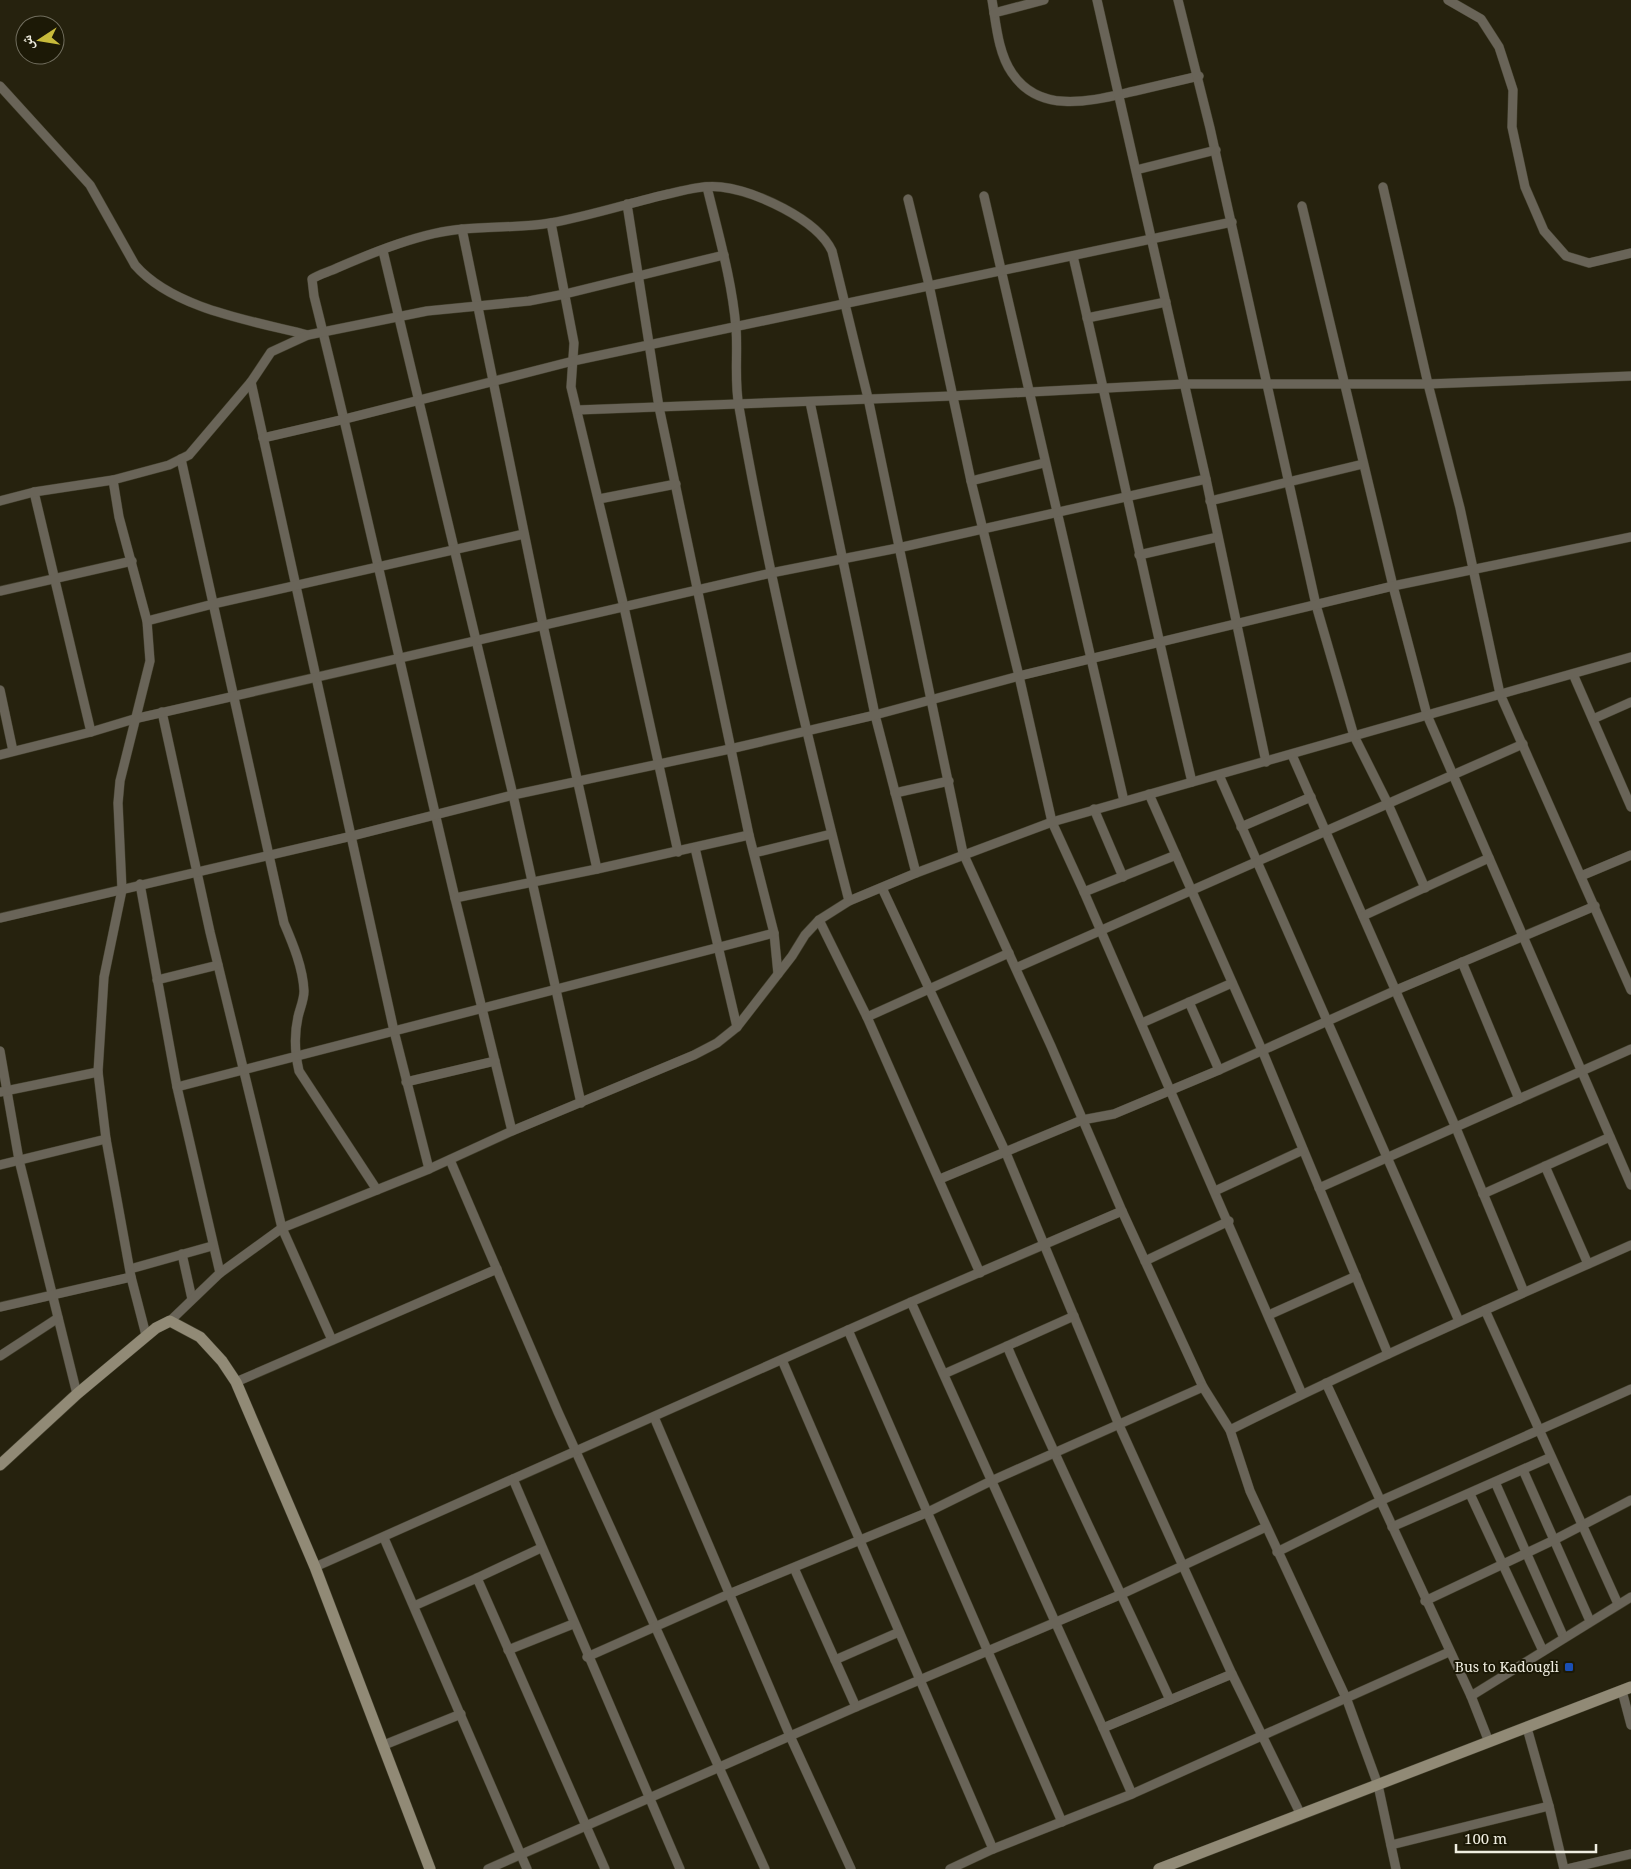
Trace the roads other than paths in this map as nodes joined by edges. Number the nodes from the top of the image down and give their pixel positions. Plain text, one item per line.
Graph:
1 (992, 0) edge
2 (1044, 0) edge
3 (1097, 0) edge
4 (1178, 0) edge
5 (1448, 0) edge
6 (994, 13) junction
7 (1198, 76) junction
8 (0, 86) edge
9 (1117, 95) junction
10 (1216, 150) junction
11 (1136, 170) junction
12 (707, 187) junction
13 (1383, 187) dead end
14 (984, 196) dead end
15 (908, 199) dead end
16 (627, 204) junction
17 (1302, 206) dead end
18 (1232, 222) junction
19 (551, 223) junction
20 (462, 229) junction
21 (1152, 240) junction
22 (383, 250) junction
23 (1631, 253) edge
24 (724, 255) junction
25 (1073, 256) junction
26 (1002, 271) junction
27 (639, 275) junction
28 (929, 285) junction
29 (565, 294) junction
30 (1166, 302) junction
31 (846, 303) junction
32 (478, 306) junction
33 (397, 316) junction
34 (1087, 318) junction
35 (736, 327) junction
36 (323, 332) junction
37 (308, 336) junction
38 (648, 346) junction
39 (572, 361) junction
40 (1631, 376) edge
41 (492, 381) junction
42 (250, 382) junction
43 (1266, 383) junction
44 (1344, 383) junction
45 (1184, 384) junction
46 (1428, 384) junction
47 (1104, 388) junction
48 (1029, 391) junction
49 (952, 396) junction
50 (868, 398) junction
51 (418, 400) junction
52 (810, 402) junction
53 (738, 404) junction
54 (659, 407) junction
55 (577, 410) junction
56 (345, 419) junction
57 (262, 438) junction
58 (181, 459) junction
59 (1044, 463) junction
60 (1363, 464) junction
61 (1206, 479) junction
62 (113, 480) junction
63 (970, 482) junction
64 (1288, 483) junction
65 (676, 484) junction
66 (34, 492) junction
67 (1126, 495) junction
68 (599, 499) junction
69 (0, 501) edge
70 (1210, 501) junction
71 (1056, 512) junction
72 (982, 529) junction
73 (524, 534) junction
74 (1218, 537) junction
75 (1631, 537) edge
76 (898, 548) junction
77 (455, 551) junction
78 (1139, 555) junction
79 (841, 560) junction
80 (132, 561) junction
81 (379, 568) junction
82 (1472, 568) junction
83 (771, 574) junction
84 (56, 578) junction
85 (1392, 586) junction
86 (295, 587) junction
87 (698, 590) junction
88 (0, 591) edge
89 (213, 604) junction
90 (1316, 605) junction
91 (624, 607) junction
92 (147, 621) junction
93 (1237, 625) junction
94 (543, 626) junction
95 (476, 641) junction
96 (1159, 642) junction
97 (1631, 657) edge
98 (398, 658) junction
99 (1090, 660) junction
100 (1573, 674) junction
101 (1019, 676) junction
102 (314, 677) junction
103 (0, 690) edge
104 (1500, 694) junction
105 (234, 696) junction
106 (930, 700) junction
107 (1631, 702) edge
108 (162, 712) junction
109 (875, 715) junction
110 (1427, 715) junction
111 (134, 719) junction
112 (1593, 719) junction
113 (808, 731) junction
114 (91, 732) junction
115 (1354, 736) junction
116 (1523, 744) junction
117 (730, 749) junction
118 (13, 751) junction
119 (0, 755) edge
120 (1292, 755) junction
121 (1266, 762) junction
122 (660, 764) junction
123 (1454, 774) junction
124 (1219, 775) junction
125 (578, 781) junction
126 (949, 781) junction
127 (1192, 782) junction
128 (895, 793) junction
129 (1149, 794) junction
130 (513, 795) junction
131 (1311, 797) junction
132 (1124, 801) junction
133 (1388, 804) junction
134 (1631, 807) edge
135 (1094, 810) junction
136 (435, 814) junction
137 (1052, 822) junction
138 (1241, 827) junction
139 (1325, 830) junction
140 (832, 834) junction
141 (749, 835) junction
142 (352, 836) junction
143 (695, 848) junction
144 (678, 852) junction
145 (754, 853) junction
146 (963, 853) junction
147 (1176, 855) junction
148 (1631, 855) edge
149 (269, 856) junction
150 (1489, 858) junction
151 (1257, 863) junction
152 (597, 869) junction
153 (198, 872) junction
154 (916, 873) junction
155 (1123, 876) junction
156 (1581, 876) junction
157 (531, 882) junction
158 (140, 884) junction
159 (882, 888) junction
160 (1425, 888) junction
161 (122, 890) junction
162 (1192, 891) junction
163 (1084, 892) junction
164 (455, 898) junction
165 (849, 902) junction
166 (1595, 906) junction
167 (1363, 916) junction
168 (0, 918) edge
169 (819, 920) junction
170 (1101, 931) junction
171 (774, 933) junction
172 (1524, 937) junction
173 (719, 946) junction
174 (1009, 953) junction
175 (1462, 962) junction
176 (218, 965) junction
177 (1016, 968) junction
178 (778, 974) junction
179 (158, 980) junction
180 (1232, 983) junction
181 (930, 987) junction
182 (554, 989) junction
183 (1631, 990) edge
184 (1394, 991) junction
185 (1189, 1002) junction
186 (482, 1008) junction
187 (867, 1017) junction
188 (1327, 1021) junction
189 (1142, 1023) junction
190 (737, 1027) junction
191 (394, 1031) junction
192 (1631, 1049) edge
193 (1262, 1050) junction
194 (0, 1051) edge
195 (296, 1056) junction
196 (495, 1061) junction
197 (244, 1070) junction
198 (1219, 1070) junction
199 (1582, 1071) junction
200 (98, 1072) junction
201 (406, 1082) junction
202 (177, 1087) junction
203 (1170, 1090) junction
204 (3, 1092) edge
205 (1519, 1099) junction
206 (581, 1103) junction
207 (1082, 1120) junction
208 (1456, 1128) junction
209 (512, 1131) junction
210 (1610, 1136) junction
211 (106, 1139) junction
212 (1303, 1150) junction
213 (1006, 1153) junction
214 (1387, 1158) junction
215 (19, 1160) junction
216 (450, 1160) junction
217 (0, 1165) edge
218 (1544, 1166) junction
219 (429, 1169) junction
220 (940, 1179) junction
221 (1631, 1185) edge
222 (1319, 1188) junction
223 (377, 1190) junction
224 (1215, 1191) junction
225 (1483, 1194) junction
226 (1122, 1211) junction
227 (1228, 1221) junction
228 (282, 1228) junction
229 (1631, 1245) edge
230 (212, 1246) junction
231 (1044, 1246) junction
232 (182, 1254) junction
233 (1144, 1261) junction
234 (1588, 1264) junction
235 (497, 1269) junction
236 (130, 1273) junction
237 (220, 1273) junction
238 (980, 1273) junction
239 (1356, 1276) junction
240 (1524, 1292) junction
241 (53, 1294) junction
242 (192, 1299) junction
243 (911, 1302) junction
244 (0, 1307) edge
245 (1485, 1310) junction
246 (1269, 1315) junction
247 (1074, 1316) junction
248 (58, 1318) junction
249 (170, 1321) junction
250 (1458, 1321) junction
251 (848, 1330) junction
252 (146, 1335) junction
253 (332, 1340) junction
254 (1007, 1346) junction
255 (1388, 1354) junction
256 (0, 1356) edge
257 (782, 1360) junction
258 (944, 1374) junction
259 (236, 1382) junction
260 (1326, 1383) junction
261 (1203, 1387) junction
262 (1631, 1389) edge
263 (77, 1394) junction
264 (1302, 1394) junction
265 (654, 1417) junction
266 (1119, 1424) junction
267 (1539, 1429) junction
268 (1230, 1430) junction
269 (576, 1452) junction
270 (1053, 1453) junction
271 (1552, 1457) junction
272 (0, 1466) edge
273 (1523, 1470) junction
274 (513, 1479) junction
275 (991, 1481) junction
276 (1495, 1482) junction
277 (1470, 1494) junction
278 (1631, 1500) edge
279 (1380, 1501) junction
280 (926, 1513) junction
281 (1582, 1526) junction
282 (1266, 1527) junction
283 (1392, 1527) junction
284 (384, 1538) junction
285 (1554, 1540) junction
286 (860, 1541) junction
287 (541, 1548) junction
288 (1277, 1552) junction
289 (1526, 1553) junction
290 (1182, 1565) junction
291 (1501, 1565) junction
292 (315, 1567) junction
293 (794, 1568) junction
294 (477, 1578) junction
295 (728, 1594) junction
296 (1122, 1594) junction
297 (1631, 1597) edge
298 (1426, 1601) junction
299 (1618, 1604) junction
300 (414, 1606) junction
301 (1590, 1622) junction
302 (1054, 1623) junction
303 (574, 1624) junction
304 (656, 1627) junction
305 (899, 1632) junction
306 (1564, 1638) junction
307 (508, 1650) junction
308 (989, 1651) junction
309 (1543, 1651) junction
310 (1449, 1652) junction
311 (587, 1657) junction
312 (835, 1660) junction
313 (1232, 1674) junction
314 (920, 1680) junction
315 (1626, 1689) edge
316 (1470, 1696) junction
317 (1170, 1700) junction
318 (1346, 1700) junction
319 (856, 1707) junction
320 (461, 1714) junction
321 (1631, 1725) edge
322 (1103, 1728) junction
323 (1527, 1728) junction
324 (790, 1736) junction
325 (1262, 1736) junction
326 (1489, 1742) junction
327 (384, 1745) junction
328 (719, 1768) junction
329 (1378, 1785) junction
330 (1132, 1794) junction
331 (649, 1799) junction
332 (1549, 1806) junction
333 (1300, 1815) junction
334 (1062, 1822) junction
335 (585, 1827) junction
336 (1391, 1845) junction
337 (993, 1849) junction
338 (1631, 1854) edge
339 (521, 1856) junction
340 (430, 1869) edge
341 (488, 1869) edge
342 (527, 1869) edge
343 (605, 1869) edge
344 (680, 1869) edge
345 (765, 1869) edge
346 (851, 1869) edge
347 (950, 1869) edge
348 (1159, 1869) edge
349 (1396, 1869) edge
350 (1565, 1869) edge

1 - 6 street
2 - 6 street
3 - 9 street
4 - 7 street
5 - 23 street
6 - 9 street
7 - 9 street
7 - 10 street
8 - 37 street
9 - 11 street
10 - 11 street
10 - 18 street
11 - 21 street
12 - 16 street
12 - 24 street
12 - 31 street
13 - 46 street
14 - 26 street
15 - 28 street
16 - 19 street
16 - 27 street
17 - 44 street
18 - 21 street
18 - 43 street
19 - 20 street
19 - 29 street
20 - 22 street
20 - 32 street
21 - 25 street
21 - 30 street
22 - 33 street
22 - 36 street
24 - 27 street
24 - 35 street
25 - 26 street
25 - 34 street
26 - 28 street
26 - 48 street
27 - 29 street
27 - 38 street
28 - 31 street
28 - 49 street
29 - 32 street
29 - 39 street
30 - 34 street
30 - 45 street
31 - 35 street
31 - 50 street
32 - 33 street
32 - 41 street
33 - 36 street
33 - 51 street
34 - 47 street
35 - 38 street
35 - 53 street
36 - 37 street
36 - 56 street
37 - 42 street
38 - 39 street
38 - 54 street
39 - 41 street
39 - 55 street
40 - 46 street
41 - 51 street
41 - 73 street
42 - 57 street
42 - 58 street
43 - 44 street
43 - 45 street
43 - 64 street
44 - 46 street
44 - 60 street
45 - 47 street
45 - 61 street
46 - 82 street
47 - 48 street
47 - 67 street
48 - 49 street
48 - 59 street
49 - 50 street
49 - 63 street
50 - 52 street
50 - 76 street
51 - 56 street
51 - 77 street
52 - 53 street
52 - 79 street
53 - 54 street
53 - 83 street
54 - 55 street
54 - 65 street
55 - 68 street
56 - 57 street
56 - 81 street
57 - 86 street
58 - 62 street
58 - 89 street
59 - 63 street
59 - 71 street
60 - 64 street
60 - 85 street
61 - 67 street
61 - 70 street
62 - 66 street
62 - 80 street
63 - 72 street
64 - 70 street
64 - 90 street
65 - 68 street
65 - 87 street
66 - 69 street
66 - 84 street
67 - 71 street
67 - 78 street
68 - 91 street
70 - 74 street
71 - 72 street
71 - 99 street
72 - 76 street
72 - 101 street
73 - 77 street
73 - 94 street
74 - 78 street
74 - 93 street
75 - 82 street
76 - 79 street
76 - 106 street
77 - 81 street
77 - 95 street
78 - 96 street
79 - 83 street
79 - 109 street
80 - 84 street
80 - 92 street
81 - 86 street
81 - 98 street
82 - 85 street
82 - 104 street
83 - 87 street
83 - 113 street
84 - 88 street
84 - 114 street
85 - 90 street
85 - 110 street
86 - 89 street
86 - 102 street
87 - 91 street
87 - 117 street
89 - 92 street
89 - 105 street
90 - 93 street
90 - 115 street
91 - 94 street
91 - 122 street
92 - 111 street
93 - 96 street
93 - 121 street
94 - 95 street
94 - 125 street
95 - 98 street
95 - 130 street
96 - 99 street
96 - 127 street
97 - 100 street
98 - 102 street
98 - 136 street
99 - 101 street
99 - 132 street
100 - 104 street
100 - 112 street
101 - 106 street
101 - 137 street
102 - 105 street
102 - 142 street
103 - 118 street
104 - 110 street
104 - 116 street
105 - 108 street
105 - 149 street
106 - 109 street
106 - 126 street
107 - 112 street
108 - 111 street
108 - 153 street
109 - 113 street
109 - 128 street
110 - 115 street
110 - 123 street
111 - 114 street
111 - 161 street
112 - 134 street
113 - 117 street
113 - 140 street
114 - 118 street
115 - 120 street
115 - 133 street
116 - 123 street
116 - 156 street
117 - 122 street
117 - 141 street
118 - 119 street
120 - 121 street
120 - 131 street
121 - 124 street
122 - 125 street
122 - 144 street
123 - 133 street
123 - 150 street
124 - 127 street
124 - 138 street
125 - 130 street
125 - 152 street
126 - 128 street
126 - 146 street
127 - 129 street
128 - 154 street
129 - 132 street
129 - 147 street
130 - 136 street
130 - 157 street
131 - 138 street
131 - 139 street
132 - 135 street
133 - 139 street
133 - 160 street
135 - 137 street
135 - 155 street
136 - 142 street
136 - 164 street
137 - 146 street
137 - 163 street
138 - 151 street
139 - 151 street
139 - 167 street
140 - 145 street
140 - 165 street
141 - 143 street
141 - 145 street
142 - 149 street
142 - 191 street
143 - 144 street
143 - 173 street
144 - 152 street
145 - 171 street
146 - 154 street
146 - 174 street
147 - 155 street
147 - 162 street
148 - 156 street
149 - 153 street
149 - 195 street
150 - 160 street
150 - 172 street
151 - 162 street
151 - 188 street
152 - 157 street
153 - 158 street
153 - 176 street
154 - 159 street
155 - 163 street
156 - 166 street
157 - 164 street
157 - 182 street
158 - 161 street
158 - 179 street
159 - 165 street
159 - 181 street
160 - 167 street
161 - 168 street
161 - 200 street
162 - 170 street
162 - 180 street
163 - 170 street
164 - 186 street
165 - 169 street
166 - 172 street
166 - 183 street
167 - 184 street
169 - 178 street
169 - 187 street
170 - 177 street
170 - 189 street
171 - 173 street
171 - 178 street
172 - 175 street
172 - 199 street
173 - 182 street
173 - 190 street
174 - 177 street
174 - 181 street
175 - 184 street
175 - 205 street
176 - 179 street
176 - 197 street
177 - 207 street
178 - 190 street
179 - 202 street
180 - 185 street
180 - 193 street
181 - 187 street
181 - 213 street
182 - 186 street
182 - 206 street
184 - 188 street
184 - 208 street
185 - 189 street
185 - 198 street
186 - 191 street
186 - 196 street
187 - 220 street
188 - 193 street
188 - 214 street
189 - 203 street
190 - 206 street
191 - 195 street
191 - 201 street
192 - 199 street
193 - 198 street
193 - 212 street
194 - 204 street
195 - 197 street
195 - 223 street
196 - 201 street
196 - 209 street
197 - 202 street
197 - 228 street
198 - 203 street
199 - 205 street
199 - 210 street
200 - 204 street
200 - 211 street
201 - 219 street
202 - 230 street
203 - 207 street
203 - 224 street
204 - 215 street
205 - 208 street
206 - 209 street
207 - 213 street
207 - 226 street
208 - 214 street
208 - 225 street
209 - 216 street
210 - 218 street
210 - 221 street
211 - 215 street
211 - 236 street
212 - 222 street
212 - 224 street
213 - 220 street
213 - 231 street
214 - 222 street
214 - 250 street
215 - 217 street
215 - 241 street
216 - 219 street
216 - 235 street
218 - 225 street
218 - 234 street
219 - 223 street
220 - 238 street
222 - 239 street
223 - 228 street
224 - 227 street
225 - 240 street
226 - 231 street
226 - 233 street
227 - 233 street
227 - 246 street
228 - 237 street
228 - 253 street
229 - 234 street
230 - 232 street
230 - 237 street
231 - 238 street
231 - 247 street
232 - 236 street
232 - 242 street
233 - 261 street
234 - 240 street
235 - 253 street
235 - 269 street
236 - 241 street
236 - 252 street
237 - 242 street
238 - 243 street
239 - 246 street
239 - 255 street
240 - 245 street
241 - 244 street
241 - 248 street
242 - 249 street
243 - 251 street
243 - 258 street
245 - 250 street
245 - 267 street
246 - 264 street
247 - 254 street
247 - 266 street
248 - 256 street
248 - 263 street
249 - 252 main road
249 - 259 main road
250 - 255 street
251 - 257 street
251 - 280 street
252 - 263 main road
253 - 259 street
254 - 258 street
254 - 270 street
255 - 260 street
257 - 265 street
257 - 286 street
258 - 275 street
259 - 292 main road
260 - 264 street
260 - 279 street
261 - 266 street
261 - 268 street
262 - 267 street
263 - 272 main road
264 - 268 street
265 - 269 street
265 - 295 street
266 - 270 street
266 - 290 street
267 - 271 street
267 - 279 street
268 - 282 street
269 - 274 street
269 - 304 street
270 - 275 street
270 - 296 street
271 - 273 street
271 - 281 street
273 - 276 street
273 - 285 street
274 - 284 street
274 - 287 street
275 - 280 street
275 - 302 street
276 - 277 street
276 - 289 street
277 - 283 street
277 - 291 street
278 - 281 street
279 - 283 street
279 - 288 street
280 - 286 street
280 - 308 street
281 - 285 street
281 - 299 street
282 - 288 street
282 - 290 street
283 - 298 street
284 - 292 street
284 - 300 street
285 - 289 street
285 - 301 street
286 - 293 street
286 - 305 street
287 - 294 street
287 - 303 street
288 - 318 street
289 - 291 street
289 - 306 street
290 - 296 street
290 - 313 street
291 - 298 street
291 - 309 street
292 - 327 main road
293 - 295 street
293 - 312 street
294 - 300 street
294 - 307 street
295 - 304 street
295 - 324 street
296 - 302 street
296 - 317 street
297 - 299 street
298 - 310 street
299 - 301 street
300 - 320 street
301 - 306 street
302 - 308 street
302 - 322 street
303 - 307 street
303 - 311 street
304 - 311 street
304 - 328 street
305 - 312 street
305 - 314 street
306 - 309 street
307 - 335 street
308 - 314 street
308 - 334 street
309 - 316 street
310 - 316 street
310 - 318 street
311 - 331 street
312 - 319 street
313 - 317 street
313 - 325 street
314 - 319 street
314 - 337 street
315 - 321 street
315 - 323 main road
316 - 326 street
317 - 322 street
318 - 325 street
318 - 329 street
319 - 324 street
320 - 327 street
320 - 339 street
322 - 330 street
323 - 326 main road
323 - 332 street
324 - 328 street
324 - 346 street
325 - 330 street
325 - 333 street
326 - 329 main road
327 - 340 main road
328 - 331 street
328 - 345 street
329 - 333 main road
329 - 336 street
330 - 334 street
331 - 335 street
331 - 344 street
332 - 336 street
332 - 350 street
333 - 348 main road
334 - 337 street
335 - 339 street
335 - 343 street
336 - 349 street
337 - 347 street
338 - 350 street
339 - 341 street
339 - 342 street

